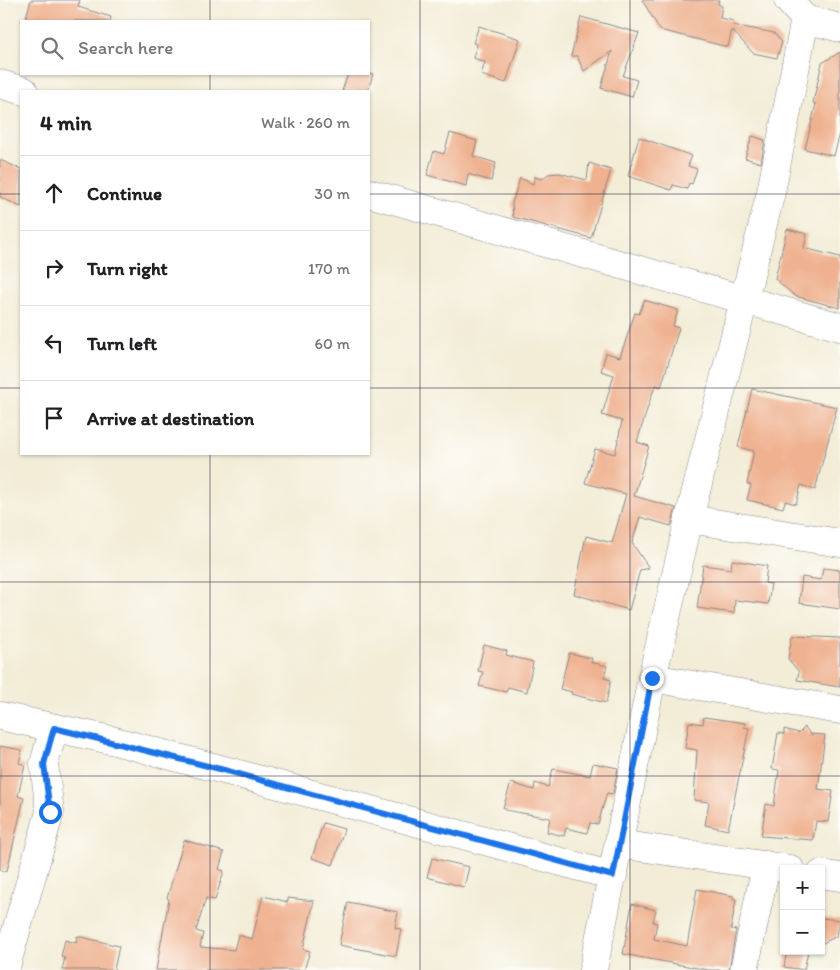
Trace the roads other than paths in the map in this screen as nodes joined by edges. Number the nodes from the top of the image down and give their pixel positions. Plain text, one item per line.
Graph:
1 (796, 9) edge
2 (840, 28) edge
3 (0, 84) edge
4 (21, 90) edge
5 (370, 193) edge
6 (745, 299) junction
7 (840, 326) edge
8 (689, 519) junction
9 (840, 543) edge
10 (652, 678) junction
11 (840, 710) edge
12 (0, 716) edge
13 (54, 728) junction
14 (619, 844) junction
15 (778, 867) edge
16 (825, 875) edge
17 (613, 876) junction
18 (840, 877) edge
19 (5, 970) edge
20 (593, 970) edge
21 (744, 970) edge

1 - 2 street
1 - 6 street
3 - 4 street
5 - 6 street
6 - 7 street
6 - 8 street
8 - 9 street
8 - 10 street
10 - 11 street
10 - 14 street
12 - 13 street
13 - 17 street
13 - 19 street
14 - 15 street
14 - 17 street
15 - 21 street
16 - 18 street
17 - 20 street

